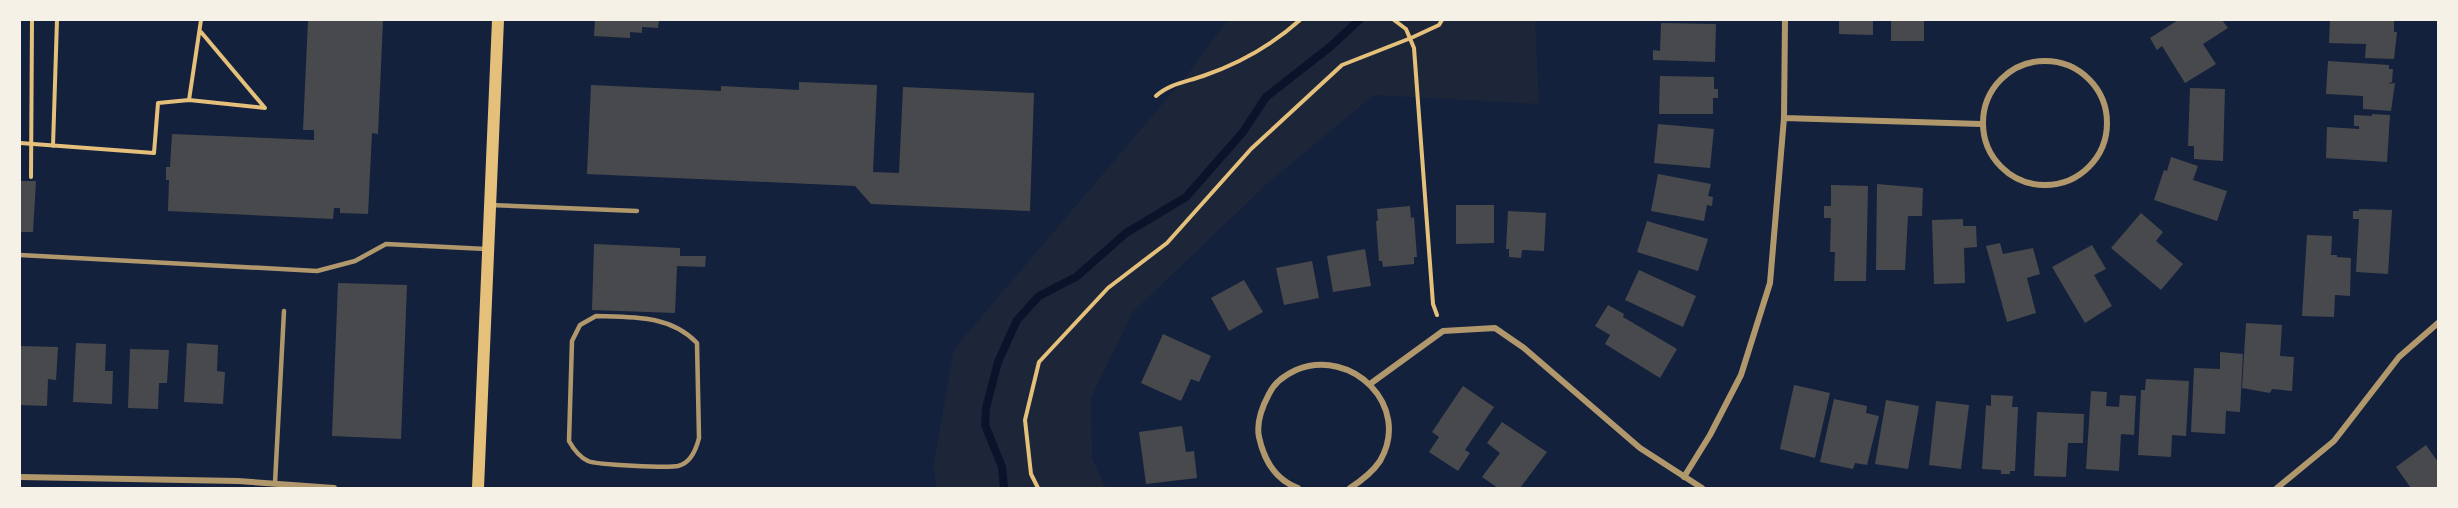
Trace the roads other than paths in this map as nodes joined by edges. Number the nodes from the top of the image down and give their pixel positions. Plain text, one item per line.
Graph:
1 (498, 20) edge
2 (1785, 20) edge
3 (1784, 118) junction
4 (1981, 124) junction
5 (490, 205) junction
6 (637, 211) dead end
7 (488, 249) junction
8 (20, 255) edge
9 (284, 311) dead end
10 (2439, 323) edge
11 (697, 343) joint
12 (1370, 384) junction
13 (20, 477) edge
14 (1684, 477) junction
15 (276, 483) junction
16 (238, 485) edge
17 (334, 489) edge
18 (478, 489) edge
19 (1298, 489) edge
20 (1350, 489) edge
21 (1702, 489) edge
22 (2277, 489) edge

1 - 5 main road
2 - 3 street
3 - 4 street
3 - 14 street
4 - 4 street
5 - 6 lane
5 - 7 main road
7 - 8 lane
7 - 18 main road
9 - 15 lane
10 - 22 street
11 - 11 lane
12 - 14 street
12 - 19 street
12 - 20 street
13 - 16 street
14 - 21 street
15 - 16 street
15 - 17 street

